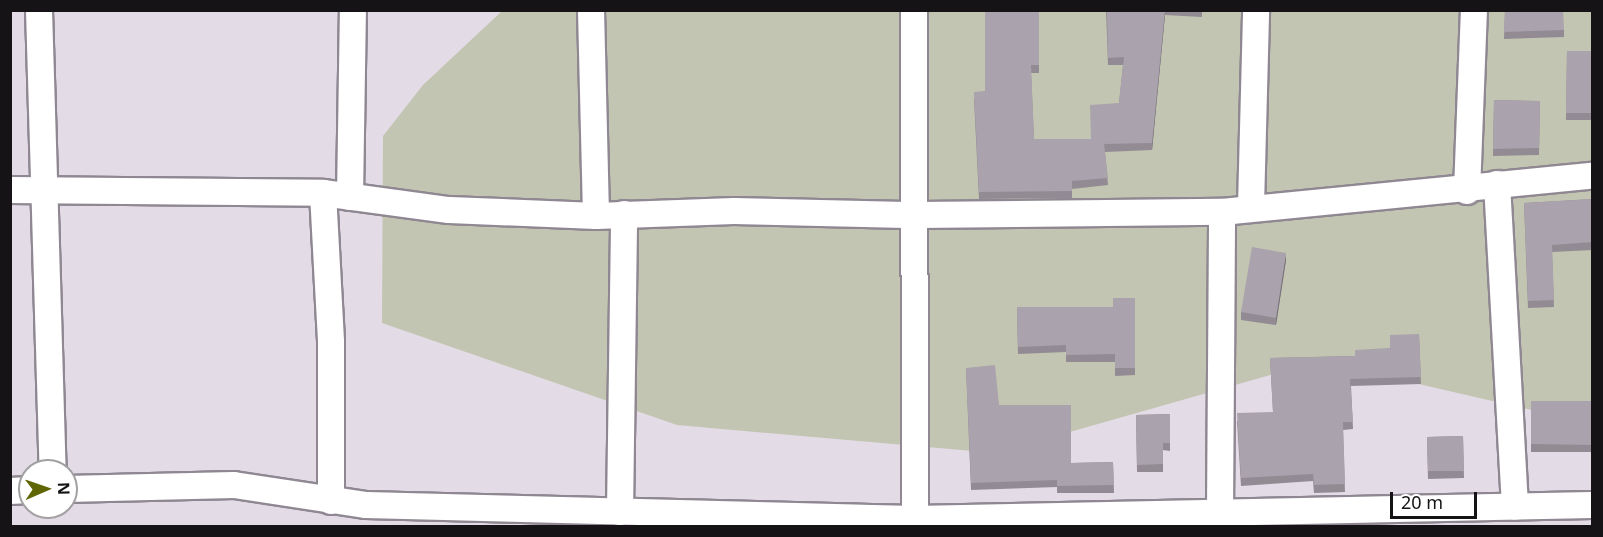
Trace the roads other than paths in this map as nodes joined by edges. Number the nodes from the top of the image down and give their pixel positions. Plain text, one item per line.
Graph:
1 (39, 10) edge
2 (353, 10) edge
3 (591, 10) edge
4 (914, 10) edge
5 (1256, 10) edge
6 (1474, 10) edge
7 (1593, 176) edge
8 (1497, 184) junction
9 (10, 190) edge
10 (44, 190) junction
11 (1467, 191) junction
12 (322, 193) junction
13 (351, 197) junction
14 (1251, 206) junction
15 (1222, 212) junction
16 (624, 214) junction
17 (917, 215) junction
18 (596, 216) junction
19 (53, 459) edge
20 (78, 489) edge
21 (331, 501) junction
22 (1593, 505) edge
23 (1515, 506) junction
24 (620, 512) junction
25 (1220, 513) junction
26 (501, 518) edge
27 (1371, 518) edge
28 (915, 519) junction
29 (768, 521) edge
30 (1078, 521) edge

1 - 10 street
2 - 13 street
3 - 18 street
4 - 17 street
5 - 14 street
6 - 11 street
7 - 8 street
8 - 11 street
8 - 23 street
9 - 10 street
10 - 12 street
10 - 19 street
11 - 14 street
12 - 13 street
12 - 21 street
13 - 18 street
14 - 15 street
15 - 17 street
15 - 25 street
16 - 17 street
16 - 18 street
16 - 24 street
17 - 28 street
20 - 21 street
21 - 26 street
22 - 23 street
23 - 27 street
24 - 26 street
24 - 29 street
25 - 27 street
25 - 30 street
28 - 29 street
28 - 30 street

